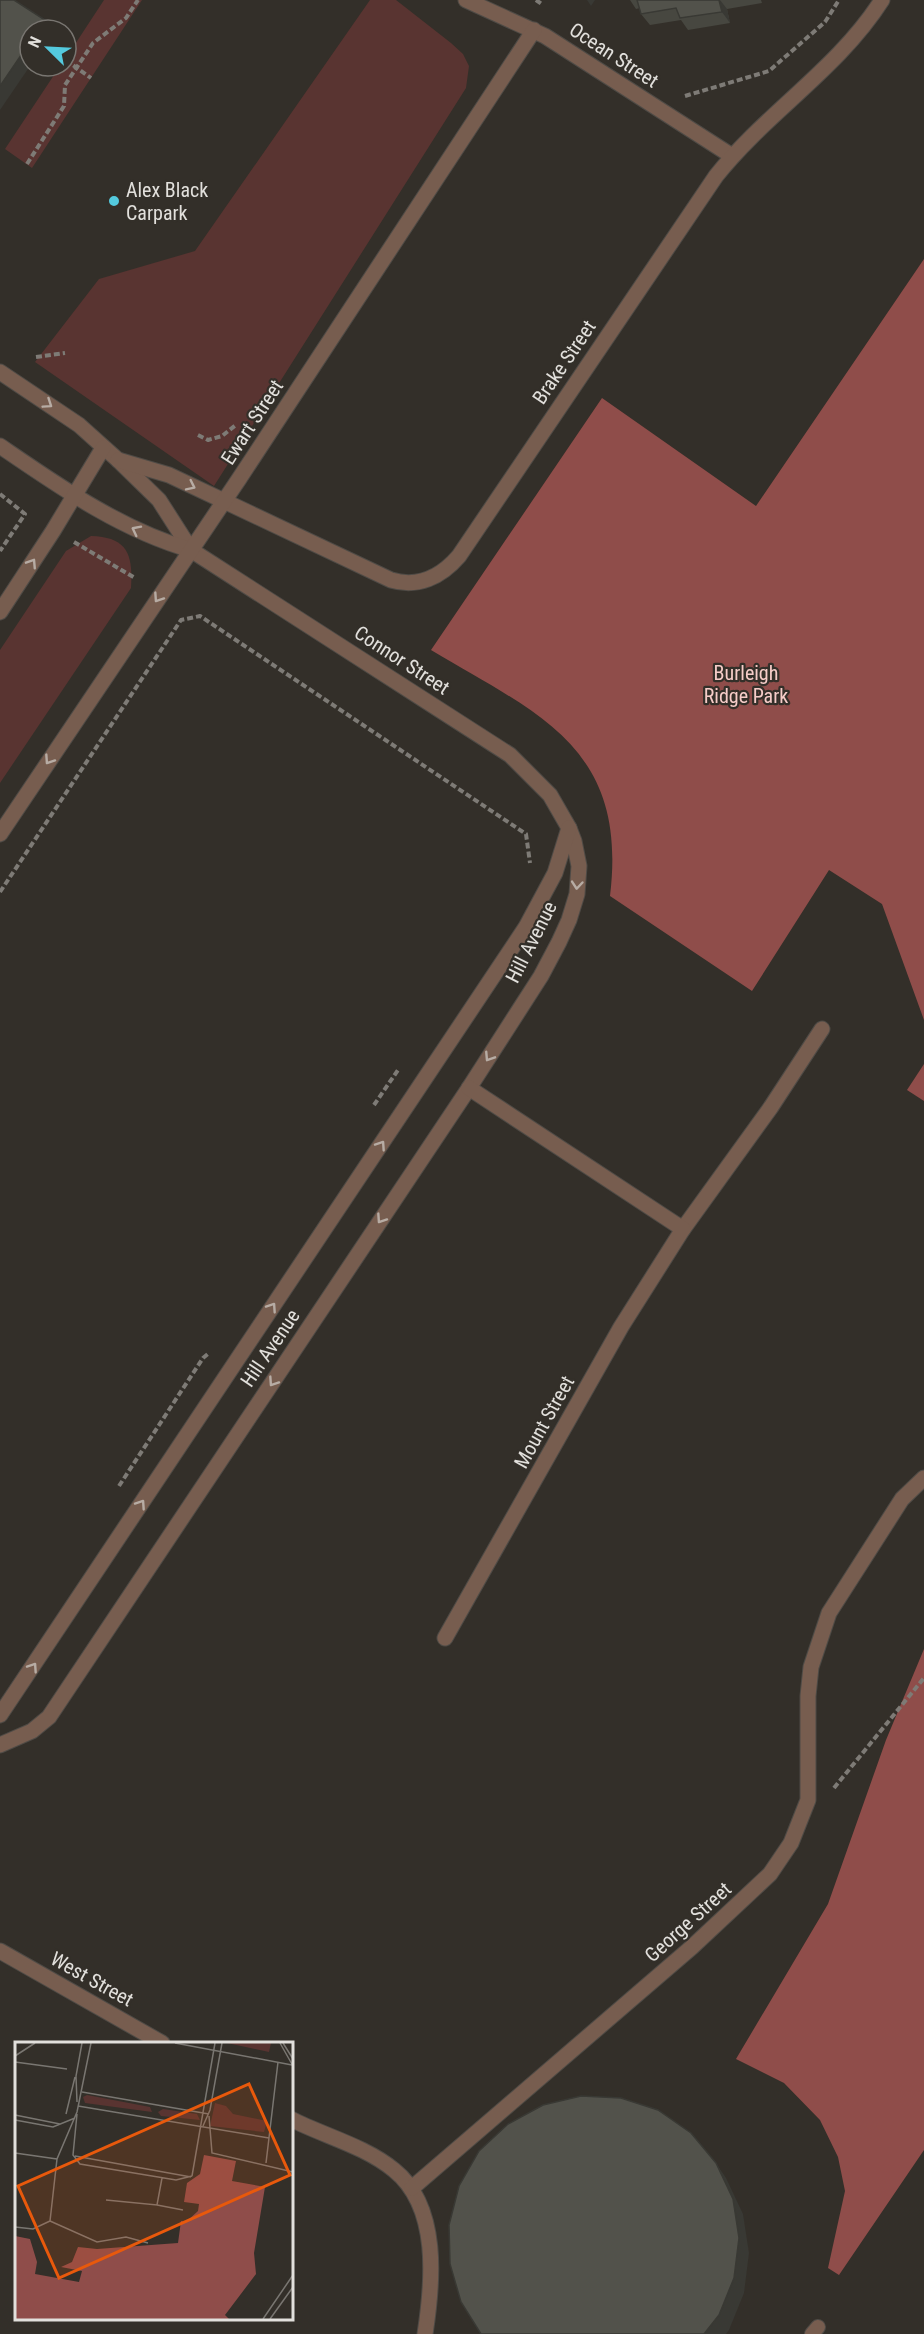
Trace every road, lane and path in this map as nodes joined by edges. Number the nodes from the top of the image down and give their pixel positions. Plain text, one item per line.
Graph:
1 (138, 0) edge
2 (466, 0) edge
3 (536, 0) edge
4 (839, 0) edge
5 (882, 0) edge
6 (546, 6) dead end
7 (534, 30) junction
8 (78, 65) edge
9 (78, 69) edge
10 (70, 78) edge
11 (91, 78) dead end
12 (684, 97) dead end
13 (732, 156) junction
14 (27, 164) dead end
15 (65, 353) dead end
16 (36, 357) dead end
17 (0, 372) edge
18 (237, 424) dead end
19 (198, 435) dead end
20 (0, 446) edge
21 (103, 448) junction
22 (118, 460) junction
23 (0, 494) edge
24 (73, 494) junction
25 (223, 502) junction
26 (74, 542) dead end
27 (191, 550) junction
28 (0, 551) edge
29 (135, 578) dead end
30 (0, 612) edge
31 (569, 828) junction
32 (0, 834) edge
33 (531, 867) dead end
34 (0, 892) edge
35 (822, 1029) dead end
36 (402, 1065) dead end
37 (469, 1088) junction
38 (369, 1113) dead end
39 (683, 1229) junction
40 (210, 1352) dead end
41 (924, 1478) edge
42 (117, 1490) dead end
43 (445, 1638) dead end
44 (924, 1677) edge
45 (0, 1715) edge
46 (0, 1745) edge
47 (832, 1790) dead end
48 (0, 1951) edge
49 (160, 2042) edge
50 (292, 2119) edge
51 (412, 2188) junction
52 (425, 2334) edge

1 - 8 path
2 - 7 street, Ocean Street
3 - 6 path
4 - 12 path
5 - 13 street, Brake Street
7 - 13 street, Ocean Street
7 - 25 street, Ewart Street
9 - 11 path
10 - 14 path
13 - 25 street, Brake Street
15 - 16 path
17 -> 21 street, Connor Street
18 - 19 path
20 - 24 street, Connor Street
21 - 22 street, Connor Street
21 - 24 street
22 -> 25 street, Brake Street
22 - 27 street, Connor Street
23 - 28 path
27 -> 24 street, Connor Street
30 -> 24 street
25 - 27 street, Ewart Street
26 - 29 path
27 - 31 street, Connor Street
27 -> 32 street, Ewart Street
31 -> 37 street, Hill Avenue
45 -> 31 street, Hill Avenue
33 - 34 path
35 - 39 street, Mount Street
36 - 38 path
37 - 39 street
37 -> 46 street, Hill Avenue
39 - 43 street, Mount Street
40 - 42 path
41 - 51 street, George Street
44 - 47 path
48 - 49 street, West Street
50 - 51 street
51 - 52 street

